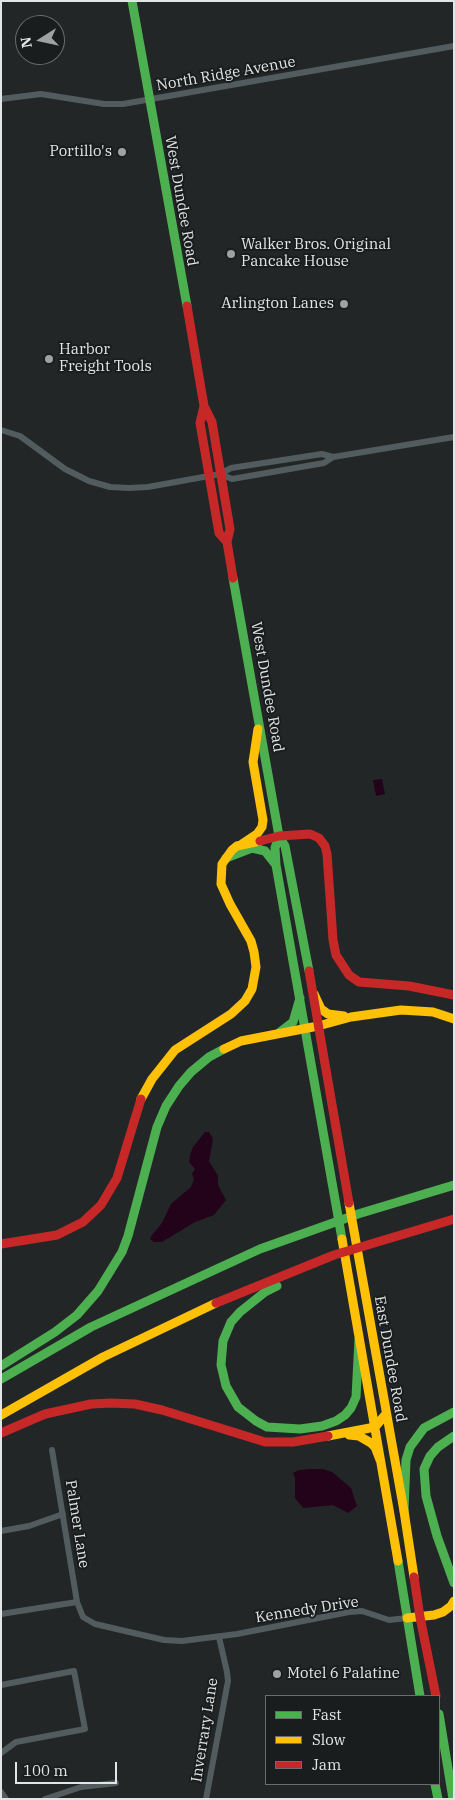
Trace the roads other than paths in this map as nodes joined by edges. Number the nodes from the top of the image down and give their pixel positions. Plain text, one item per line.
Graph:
1 (132, 1) edge
2 (454, 46) edge
3 (1, 100) edge
4 (149, 100) junction
5 (204, 406) junction
6 (1, 430) edge
7 (454, 437) edge
8 (333, 457) junction
9 (220, 474) junction
10 (209, 476) junction
11 (227, 542) junction
12 (259, 721) junction
13 (279, 836) junction
14 (242, 844) junction
15 (226, 858) junction
16 (276, 865) junction
17 (314, 994) junction
18 (454, 995) edge
19 (300, 998) junction
20 (351, 1017) junction
21 (454, 1019) edge
22 (318, 1026) junction
23 (305, 1028) junction
24 (279, 1033) junction
25 (454, 1185) edge
26 (454, 1219) edge
27 (1, 1244) edge
28 (318, 1261) junction
29 (359, 1339) junction
30 (1, 1366) edge
31 (1, 1379) edge
32 (454, 1412) edge
33 (386, 1414) junction
34 (1, 1415) edge
35 (375, 1427) junction
36 (1, 1433) edge
37 (340, 1433) junction
38 (454, 1436) edge
39 (52, 1450) dead end
40 (380, 1460) junction
41 (404, 1511) junction
42 (63, 1514) junction
43 (1, 1531) edge
44 (453, 1577) edge
45 (454, 1601) edge
46 (77, 1602) junction
47 (1, 1614) edge
48 (420, 1617) junction
49 (407, 1618) junction
50 (219, 1637) junction
51 (1, 1685) edge
52 (420, 1695) edge
53 (436, 1695) edge
54 (440, 1720) edge
55 (1, 1753) edge
56 (116, 1783) dead end
57 (435, 1785) edge
58 (1, 1792) edge
59 (6, 1799) edge
60 (45, 1799) edge
61 (206, 1799) edge
62 (438, 1799) edge
63 (453, 1799) edge

1 - 4 main road, West Dundee Road
2 - 4 street, North Ridge Avenue
3 - 4 street, North Ridge Avenue
4 - 5 main road, West Dundee Road
5 - 9 main road, West Dundee Road
5 - 10 main road, West Dundee Road
6 - 10 street
7 - 8 street
8 - 9 street
8 - 9 street
9 - 10 street
9 - 11 main road, West Dundee Road
10 - 11 main road, West Dundee Road
11 - 12 main road, West Dundee Road
12 - 13 main road, West Dundee Road
12 - 14 main road
13 - 14 main road
13 - 16 main road, West Dundee Road
13 - 17 main road, West Dundee Road
13 - 18 main road
14 - 15 main road
15 - 16 main road
15 - 27 main road
16 - 19 main road, West Dundee Road
17 - 20 main road
17 - 22 main road, West Dundee Road
19 - 23 main road, West Dundee Road
19 - 24 main road
20 - 21 main road
20 - 22 main road
22 - 23 main road
22 - 33 main road, East Dundee Road
23 - 24 main road
23 - 29 main road, East Dundee Road
24 - 30 main road
25 - 31 main road
26 - 28 main road
28 - 29 main road
28 - 34 main road
29 - 35 main road, East Dundee Road
32 - 41 main road
33 - 35 main road
33 - 41 main road, East Dundee Road
35 - 37 main road
35 - 40 main road, East Dundee Road
36 - 37 main road
37 - 40 main road
38 - 44 main road
39 - 42 street, Palmer Lane
40 - 49 main road, East Dundee Road
41 - 48 main road, East Dundee Road
42 - 43 street
42 - 46 street, Palmer Lane
45 - 48 main road
46 - 47 street
46 - 50 street, Kennedy Drive
48 - 49 main road
48 - 53 main road, East Dundee Road
49 - 50 street, Kennedy Drive
49 - 52 main road, East Dundee Road
50 - 61 street, Inverrary Lane
51 - 55 street
54 - 63 main road
56 - 60 street
57 - 62 main road
58 - 59 street

